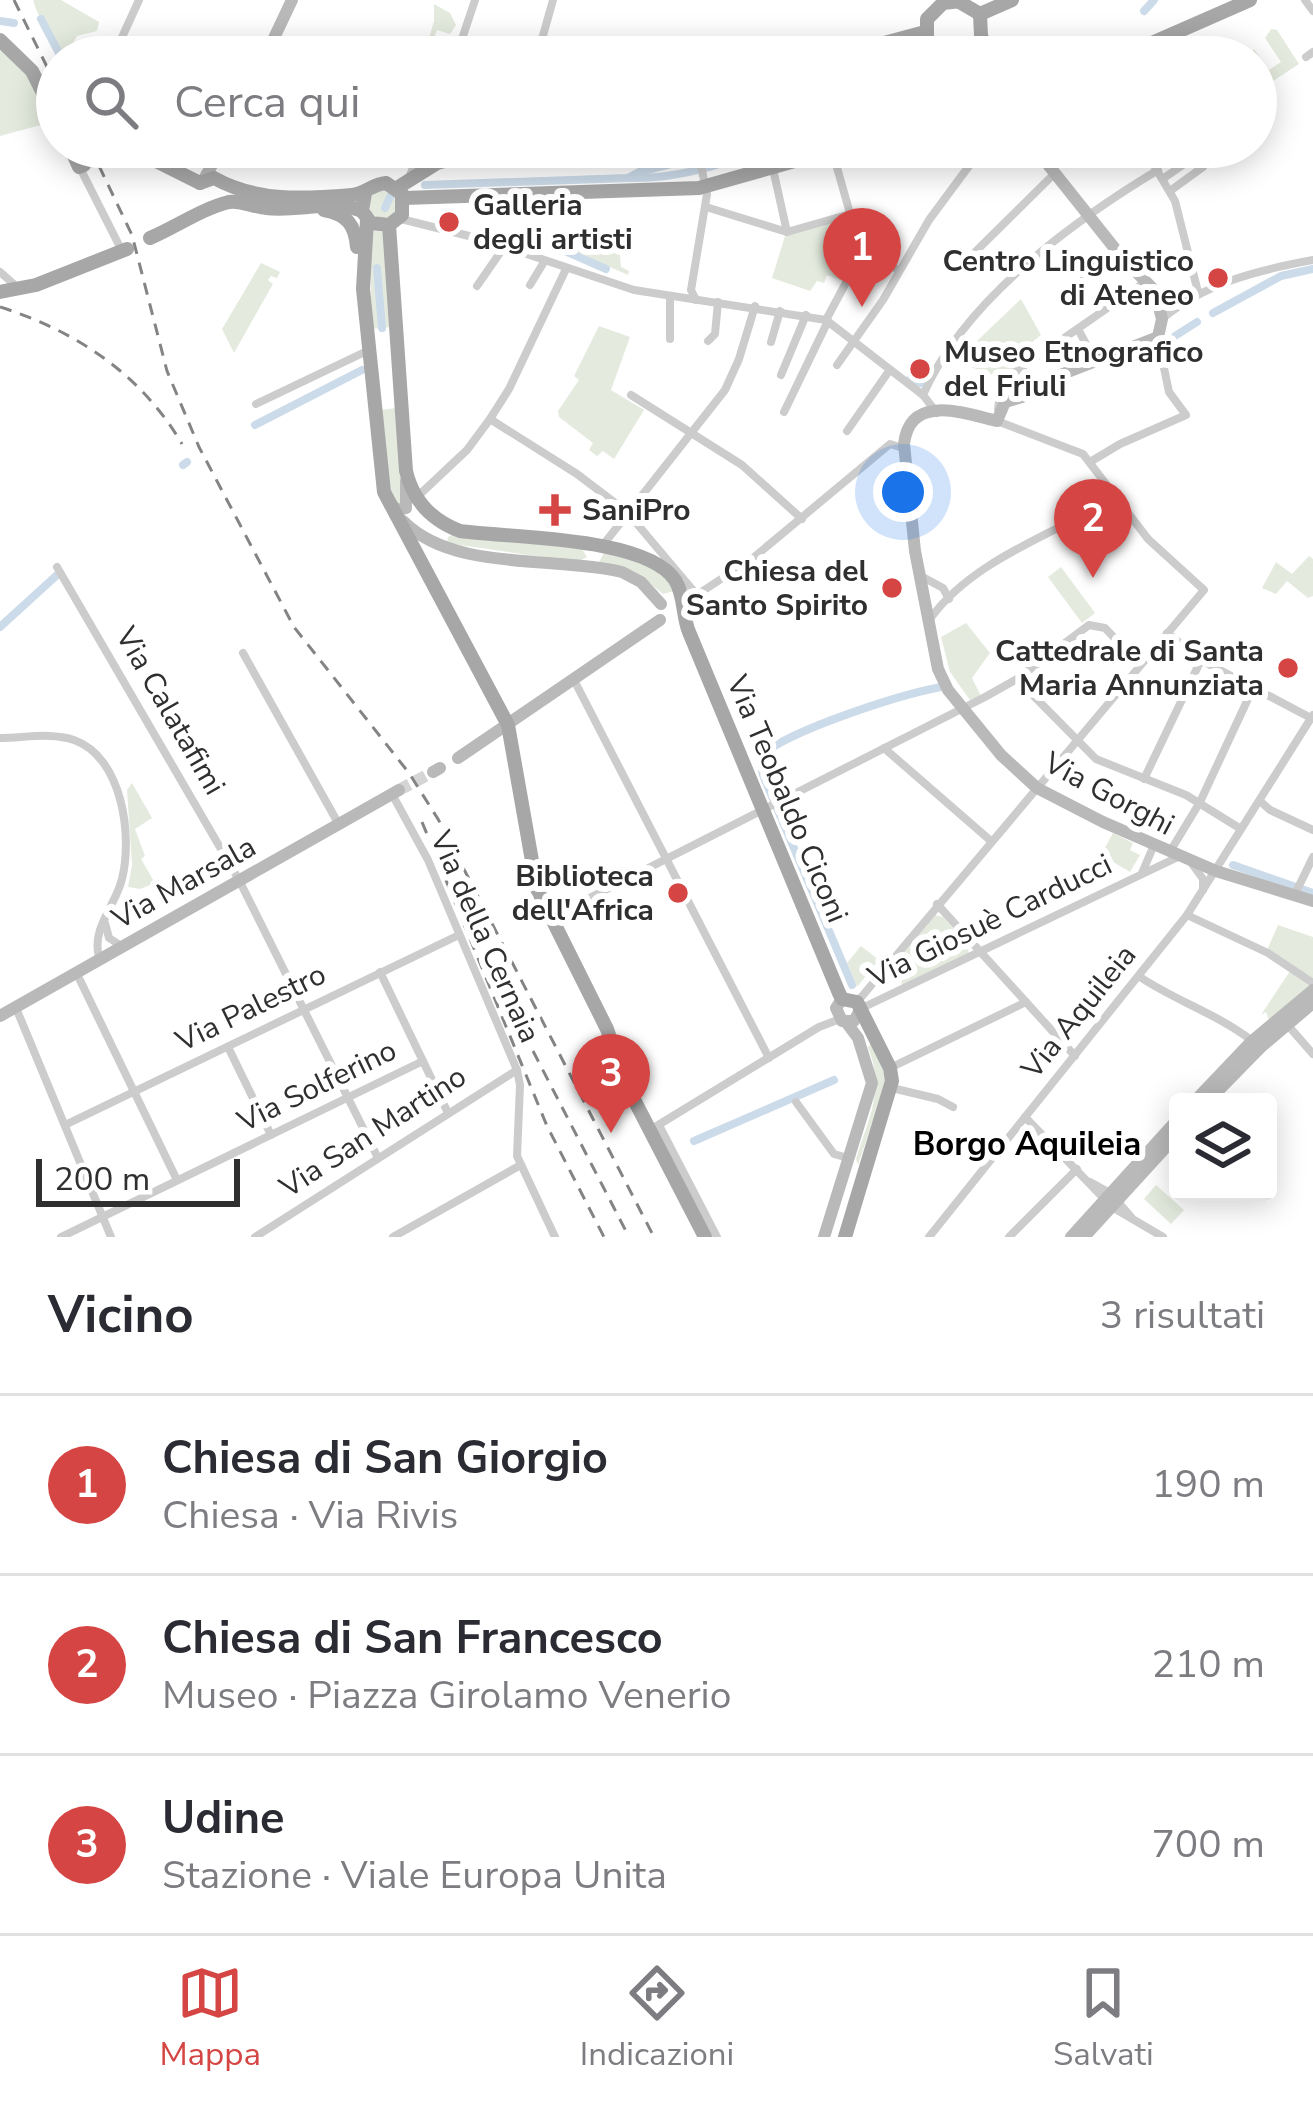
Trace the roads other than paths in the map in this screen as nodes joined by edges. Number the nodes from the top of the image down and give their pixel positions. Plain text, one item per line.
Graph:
1 (139, 0) edge
2 (292, 0) edge
3 (475, 0) edge
4 (554, 0) edge
5 (1012, 0) edge
6 (1250, 0) edge
7 (1305, 0) edge
8 (967, 4) edge
9 (927, 7) edge
10 (1313, 11) edge
11 (925, 32) junction
12 (983, 33) junction
13 (123, 36) edge
14 (275, 36) edge
15 (463, 36) edge
16 (543, 36) edge
17 (910, 36) edge
18 (926, 36) edge
19 (982, 36) edge
20 (983, 36) edge
21 (1168, 36) edge
22 (0, 40) edge
23 (36, 80) edge
24 (83, 168) edge
25 (186, 168) edge
26 (215, 168) edge
27 (414, 168) edge
28 (430, 168) edge
29 (702, 168) edge
30 (772, 168) joint
31 (842, 168) edge
32 (967, 168) edge
33 (1050, 168) edge
34 (1157, 168) edge
35 (1171, 168) edge
36 (1202, 168) edge
37 (1054, 174) junction
38 (1161, 174) junction
39 (211, 178) junction
40 (705, 181) junction
41 (403, 189) junction
42 (686, 189) junction
43 (1170, 191) junction
44 (364, 193) junction
45 (214, 207) junction
46 (295, 208) junction
47 (705, 213) junction
48 (850, 214) junction
49 (365, 215) junction
50 (1090, 217) junction
51 (394, 222) junction
52 (787, 232) junction
53 (150, 238) dead end
54 (504, 248) junction
55 (1114, 248) junction
56 (863, 249) junction
57 (125, 250) joint
58 (1313, 260) edge
59 (544, 262) junction
60 (962, 265) dead end
61 (566, 269) junction
62 (363, 270) junction
63 (898, 270) junction
64 (0, 272) edge
65 (1084, 279) dead end
66 (477, 286) dead end
67 (530, 286) dead end
68 (1150, 287) junction
69 (20, 290) junction
70 (0, 292) edge
71 (1198, 292) junction
72 (670, 297) junction
73 (697, 300) junction
74 (1185, 300) junction
75 (718, 302) junction
76 (754, 306) junction
77 (780, 311) junction
78 (806, 315) junction
79 (1162, 319) junction
80 (827, 320) junction
81 (1078, 329) junction
82 (1158, 338) junction
83 (670, 339) dead end
84 (855, 339) junction
85 (708, 341) dead end
86 (771, 341) dead end
87 (369, 351) junction
88 (1095, 361) junction
89 (837, 364) dead end
90 (889, 371) junction
91 (781, 375) dead end
92 (631, 395) dead end
93 (256, 404) dead end
94 (929, 406) junction
95 (784, 412) dead end
96 (998, 417) junction
97 (490, 419) junction
98 (908, 429) junction
99 (847, 430) dead end
100 (690, 433) junction
101 (890, 444) junction
102 (904, 450) junction
103 (1090, 462) junction
104 (406, 471) junction
105 (416, 499) junction
106 (389, 504) junction
107 (627, 512) junction
108 (802, 520) junction
109 (1070, 522) dead end
110 (457, 531) junction
111 (601, 547) junction
112 (444, 548) junction
113 (57, 568) dead end
114 (919, 575) junction
115 (960, 586) junction
116 (941, 587) junction
117 (698, 595) junction
118 (946, 602) junction
119 (661, 604) junction
120 (682, 608) junction
121 (661, 620) junction
122 (928, 621) junction
123 (1166, 633) junction
124 (243, 653) dead end
125 (1206, 662) junction
126 (1139, 664) junction
127 (574, 680) junction
128 (1017, 680) junction
129 (1254, 686) junction
130 (962, 709) junction
131 (1312, 717) edge
132 (508, 725) junction
133 (0, 738) edge
134 (1074, 741) junction
135 (513, 747) junction
136 (884, 748) junction
137 (1144, 779) junction
138 (1037, 788) junction
139 (396, 792) joint
140 (1259, 801) junction
141 (1200, 802) junction
142 (766, 807) junction
143 (338, 824) junction
144 (1240, 829) junction
145 (1313, 830) edge
146 (992, 841) junction
147 (1154, 845) junction
148 (1313, 857) edge
149 (666, 859) junction
150 (1175, 859) junction
151 (1216, 872) junction
152 (1141, 875) junction
153 (239, 880) junction
154 (1297, 890) junction
155 (1203, 892) junction
156 (1313, 901) edge
157 (937, 904) junction
158 (1186, 915) junction
159 (550, 918) junction
160 (104, 920) junction
161 (459, 935) junction
162 (120, 945) junction
163 (981, 952) junction
164 (99, 957) junction
165 (75, 970) junction
166 (380, 972) junction
167 (1140, 976) junction
168 (1313, 986) edge
169 (1026, 1002) junction
170 (1313, 1003) edge
171 (855, 1005) junction
172 (16, 1007) junction
173 (304, 1009) junction
174 (0, 1016) edge
175 (1284, 1020) junction
176 (843, 1021) junction
177 (1252, 1041) junction
178 (228, 1047) junction
179 (1313, 1054) edge
180 (1075, 1056) junction
181 (769, 1058) junction
182 (423, 1061) junction
183 (890, 1068) junction
184 (518, 1070) junction
185 (891, 1088) junction
186 (134, 1092) junction
187 (1203, 1093) edge
188 (1216, 1093) edge
189 (348, 1098) junction
190 (796, 1102) dead end
191 (953, 1107) dead end
192 (448, 1113) junction
193 (1025, 1117) junction
194 (64, 1125) junction
195 (654, 1127) junction
196 (1169, 1130) edge
197 (272, 1135) junction
198 (1169, 1143) edge
199 (378, 1158) junction
200 (850, 1159) junction
201 (520, 1166) junction
202 (1077, 1169) junction
203 (845, 1174) junction
204 (863, 1179) junction
205 (177, 1180) junction
206 (1111, 1200) junction
207 (833, 1210) junction
208 (853, 1210) junction
209 (103, 1217) junction
210 (701, 1220) edge
211 (61, 1237) edge
212 (111, 1237) edge
213 (255, 1237) edge
214 (393, 1237) edge
215 (555, 1237) edge
216 (717, 1237) edge
217 (824, 1237) edge
218 (844, 1237) edge
219 (929, 1237) edge
220 (1009, 1237) edge
221 (1071, 1237) edge
222 (1084, 1237) edge
223 (1163, 1237) edge

1 - 13 street
2 - 14 street
3 - 15 street
4 - 16 street
5 - 8 main road
6 - 21 main road
7 - 10 street
8 - 9 main road
8 - 12 main road
9 - 11 main road
11 - 17 main road
11 - 18 main road
12 - 19 main road
12 - 20 main road
22 - 23 main road
24 - 57 street
25 - 39 main road
26 - 39 street
27 - 41 street
28 - 41 main road
29 - 40 street
30 - 40 main road
30 - 52 street
31 - 48 street
32 - 63 street
33 - 37 street
34 - 38 street
35 - 38 street
36 - 43 street
37 - 50 street
37 - 60 street
38 - 43 street
38 - 50 street
39 - 44 main road
39 - 45 main road
39 - 45 main road
40 - 42 main road
40 - 47 street
41 - 42 main road
41 - 44 main road
41 - 51 main road
42 - 47 street
43 - 71 street
44 - 49 main road
45 - 46 main road
45 - 53 main road
46 - 49 main road
46 - 62 main road
47 - 52 street
47 - 73 street
48 - 52 street
48 - 56 street
49 - 51 main road
49 - 62 main road
50 - 55 street
50 - 94 street
51 - 54 street
51 - 104 main road
54 - 59 street
54 - 66 street
55 - 65 street
55 - 68 street
56 - 63 street
56 - 80 street
57 - 69 main road
58 - 71 street
59 - 61 street
59 - 67 street
61 - 72 street
61 - 97 street
62 - 87 main road
63 - 84 street
64 - 69 street
68 - 74 street
68 - 79 street
68 - 81 street
68 - 82 street
69 - 70 main road
71 - 74 street
72 - 73 street
72 - 83 street
73 - 75 street
74 - 79 street
75 - 76 street
75 - 85 street
76 - 77 street
76 - 100 street
77 - 78 street
77 - 86 street
78 - 80 street
78 - 91 street
79 - 82 street
80 - 84 street
80 - 95 street
81 - 88 street
81 - 96 street
82 - 88 street
82 - 103 street
84 - 89 street
84 - 90 street
87 - 93 street
87 - 106 main road
88 - 96 street
90 - 94 street
90 - 99 street
92 - 100 street
94 - 96 street
94 - 98 street
94 - 102 street
96 - 103 street
97 - 105 street
97 - 107 street
98 - 101 street
98 - 102 street, Via Gorghi
100 - 107 street
100 - 108 street
101 - 102 street
101 - 108 street
102 - 114 street, Via Gorghi
103 - 123 street
104 - 105 main road
104 - 106 street
105 - 110 main road
106 - 112 street
106 - 132 main road
107 - 111 street
107 - 117 street
108 - 117 street
109 - 115 street
110 - 111 main road, Via Teobaldo Ciconi
110 - 112 street
111 - 120 main road, Via Teobaldo Ciconi
112 - 119 street
113 - 153 street, Via Calatafimi
114 - 116 street
114 - 122 street, Via Gorghi
115 - 116 street
115 - 118 street
116 - 118 street
117 - 120 street
118 - 122 street
119 - 120 street
119 - 121 street
120 - 121 street
120 - 142 main road, Via Teobaldo Ciconi
121 - 127 street
122 - 130 street, Via Gorghi
123 - 125 street
123 - 126 street
124 - 143 street
125 - 129 street
125 - 137 street
126 - 128 street
126 - 134 street
127 - 132 street
127 - 149 street
128 - 130 street
128 - 134 street
129 - 131 street
129 - 141 street
130 - 136 street
130 - 138 street, Via Gorghi
131 - 140 street, Via Aquileia
132 - 135 main road
132 - 135 street
133 - 160 street
134 - 137 street
134 - 138 street
135 - 159 main road
136 - 142 street
136 - 146 street
137 - 141 street
138 - 146 street
138 - 147 street, Via Gorghi
139 - 143 street, Via Marsala
139 - 161 street, Via della Cernaia
140 - 144 street, Via Aquileia
140 - 145 street
141 - 144 street
141 - 150 street
142 - 149 street
142 - 171 main road, Via Teobaldo Ciconi
143 - 153 street, Via Marsala
144 - 151 street, Via Aquileia
146 - 157 street
147 - 150 street, Via Gorghi
147 - 152 street, Via Giosuè Carducci
148 - 154 street
149 - 159 street
149 - 181 street
150 - 151 street, Via Gorghi
150 - 152 street, Via Giosuè Carducci
150 - 155 street, Via Gorghi
151 - 154 street, Via Gorghi
151 - 155 street, Via Aquileia
152 - 163 street, Via Giosuè Carducci
153 - 162 street, Via Marsala
153 - 173 street, Via Calatafimi
154 - 156 street, Via Gorghi
155 - 158 street, Via Aquileia
157 - 163 street
157 - 171 street
158 - 167 street, Via Aquileia
158 - 168 street
159 - 195 main road
160 - 162 street
160 - 164 street
161 - 166 street, Via Palestro
161 - 184 street, Via della Cernaia
162 - 164 street, Via Marsala
163 - 169 street
163 - 171 street, Via Giosuè Carducci
164 - 165 street, Via Marsala
165 - 172 street, Via Marsala
165 - 186 street
166 - 173 street, Via Palestro
166 - 182 street
167 - 177 street
167 - 180 street, Via Aquileia
168 - 175 street
169 - 180 street
169 - 183 street
170 - 175 street
171 - 176 street
171 - 176 street
171 - 183 main road, Via Teobaldo Ciconi
172 - 174 street, Via Marsala
172 - 194 street
173 - 178 street, Via Palestro
173 - 189 street, Via Calatafimi
175 - 177 street
175 - 179 street
175 - 188 street
176 - 181 street
176 - 200 street
177 - 187 street
178 - 186 street, Via Palestro
178 - 197 street
180 - 193 street, Via Aquileia
181 - 195 street
182 - 189 street, Via Solferino
182 - 192 street
183 - 185 main road
184 - 192 street, Via San Martino
184 - 201 street, Via della Cernaia
185 - 191 street
185 - 204 main road
186 - 194 street, Via Palestro
186 - 205 street
189 - 197 street, Via Solferino
189 - 199 street, Via Calatafimi
190 - 200 street
192 - 199 street, Via San Martino
193 - 202 street
193 - 219 street, Via Aquileia
194 - 209 street
195 - 210 main road
196 - 206 street
197 - 205 street, Via Solferino
198 - 206 street
199 - 213 street, Via San Martino
200 - 203 street
201 - 214 street
201 - 215 street, Via della Cernaia
202 - 206 street
202 - 220 street
203 - 204 street
203 - 207 street
204 - 208 main road
205 - 209 street, Via Solferino
206 - 221 street
206 - 222 street
206 - 223 street
207 - 208 street
207 - 217 street
208 - 218 main road
209 - 211 street, Via Solferino
209 - 212 street
210 - 216 street

